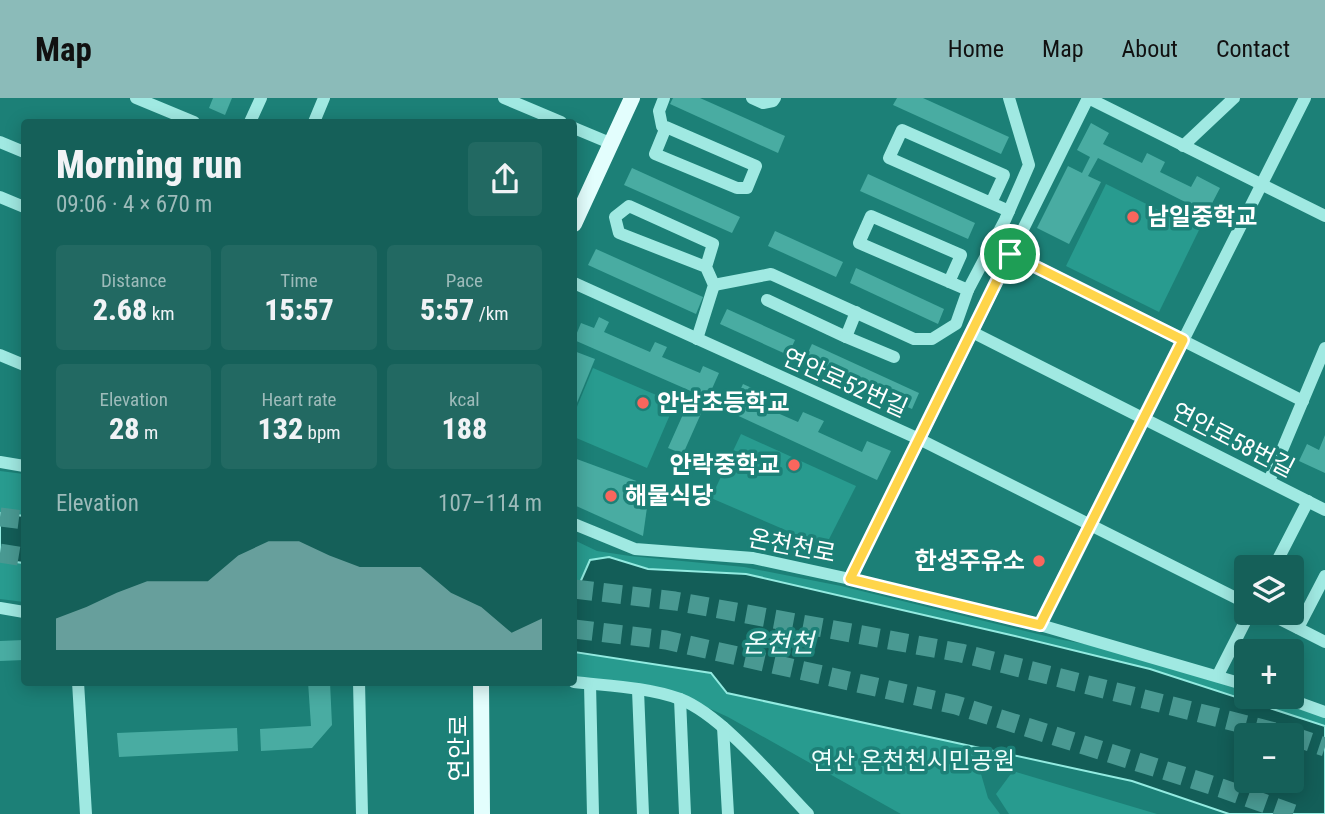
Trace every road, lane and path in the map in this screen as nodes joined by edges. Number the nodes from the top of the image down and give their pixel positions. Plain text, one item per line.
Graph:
1 (136, 98) edge
2 (261, 98) edge
3 (503, 98) edge
4 (632, 98) edge
5 (664, 98) edge
6 (752, 98) edge
7 (775, 98) edge
8 (1009, 98) edge
9 (1088, 98) edge
10 (1234, 98) edge
11 (1305, 98) edge
12 (323, 101) edge
13 (187, 119) edge
14 (251, 119) edge
15 (315, 119) edge
16 (554, 119) edge
17 (666, 127) junction
18 (577, 129) edge
19 (0, 142) edge
20 (610, 143) junction
21 (1183, 146) junction
22 (21, 151) edge
23 (1261, 184) junction
24 (0, 197) edge
25 (992, 203) junction
26 (21, 206) edge
27 (1009, 211) junction
28 (1325, 216) edge
29 (577, 217) edge
30 (1010, 254) junction
31 (706, 267) junction
32 (949, 282) junction
33 (577, 284) edge
34 (714, 285) junction
35 (968, 290) junction
36 (766, 300) dead end
37 (856, 312) junction
38 (972, 332) junction
39 (846, 337) junction
40 (697, 338) junction
41 (1183, 340) junction
42 (1325, 348) edge
43 (0, 355) edge
44 (894, 357) dead end
45 (21, 364) edge
46 (1303, 401) junction
47 (1144, 418) junction
48 (919, 439) junction
49 (0, 462) edge
50 (21, 466) edge
51 (1269, 481) junction
52 (1308, 501) junction
53 (1325, 510) edge
54 (577, 525) edge
55 (1090, 525) junction
56 (1280, 555) edge
57 (1325, 576) edge
58 (850, 579) junction
59 (1234, 597) edge
60 (0, 608) edge
61 (21, 611) edge
62 (1040, 625) junction
63 (1243, 625) edge
64 (1292, 625) edge
65 (1298, 628) junction
66 (1325, 642) edge
67 (1218, 675) junction
68 (1234, 681) edge
69 (577, 682) edge
70 (590, 684) junction
71 (78, 686) edge
72 (359, 686) edge
73 (481, 686) edge
74 (638, 690) junction
75 (680, 699) junction
76 (1304, 705) edge
77 (1325, 712) edge
78 (723, 727) junction
79 (86, 814) edge
80 (362, 814) edge
81 (482, 814) edge
82 (593, 814) edge
83 (643, 814) edge
84 (685, 814) edge
85 (728, 814) edge
86 (808, 814) edge

1 - 13 street
2 - 14 street
3 - 16 street
4 - 20 main road
5 - 17 street
6 - 7 street
8 - 27 street
9 - 21 street
9 - 30 street
10 - 21 street
11 - 23 street
12 - 15 street
17 - 17 street
18 - 20 street
19 - 22 street
20 - 29 main road
21 - 23 street
23 - 28 street
23 - 41 street
24 - 26 street
25 - 25 street
25 - 27 street
27 - 35 street
30 - 38 street
30 - 41 street
31 - 31 street
31 - 34 street
32 - 32 street
32 - 35 street
33 - 40 street, 연안로52번길
34 - 37 street
34 - 40 street
35 - 37 street
36 - 39 street
37 - 39 street
38 - 47 street, 연안로58번길
38 - 48 street
39 - 44 street
40 - 48 street, 연안로52번길
41 - 46 street
41 - 47 street
42 - 46 street
43 - 45 street
46 - 51 street
47 - 51 street, 연안로58번길
47 - 55 street
48 - 55 street, 연안로52번길
48 - 58 street
49 - 50 street
51 - 52 street, 연안로58번길
52 - 53 street, 연안로58번길
52 - 56 street
54 - 58 street, 온천천로
55 - 59 street, 연안로52번길
55 - 62 street
57 - 65 street
58 - 62 street, 온천천로
60 - 61 street
62 - 67 street, 온천천로
63 - 67 street
64 - 65 street
65 - 66 street
67 - 68 street, 온천천로
69 - 70 street
70 - 74 street
70 - 82 street
71 - 79 street
72 - 80 street
73 - 81 main road, 연안로
74 - 75 street
74 - 83 street
75 - 78 street
75 - 84 street
76 - 77 street
78 - 85 street
78 - 86 street

